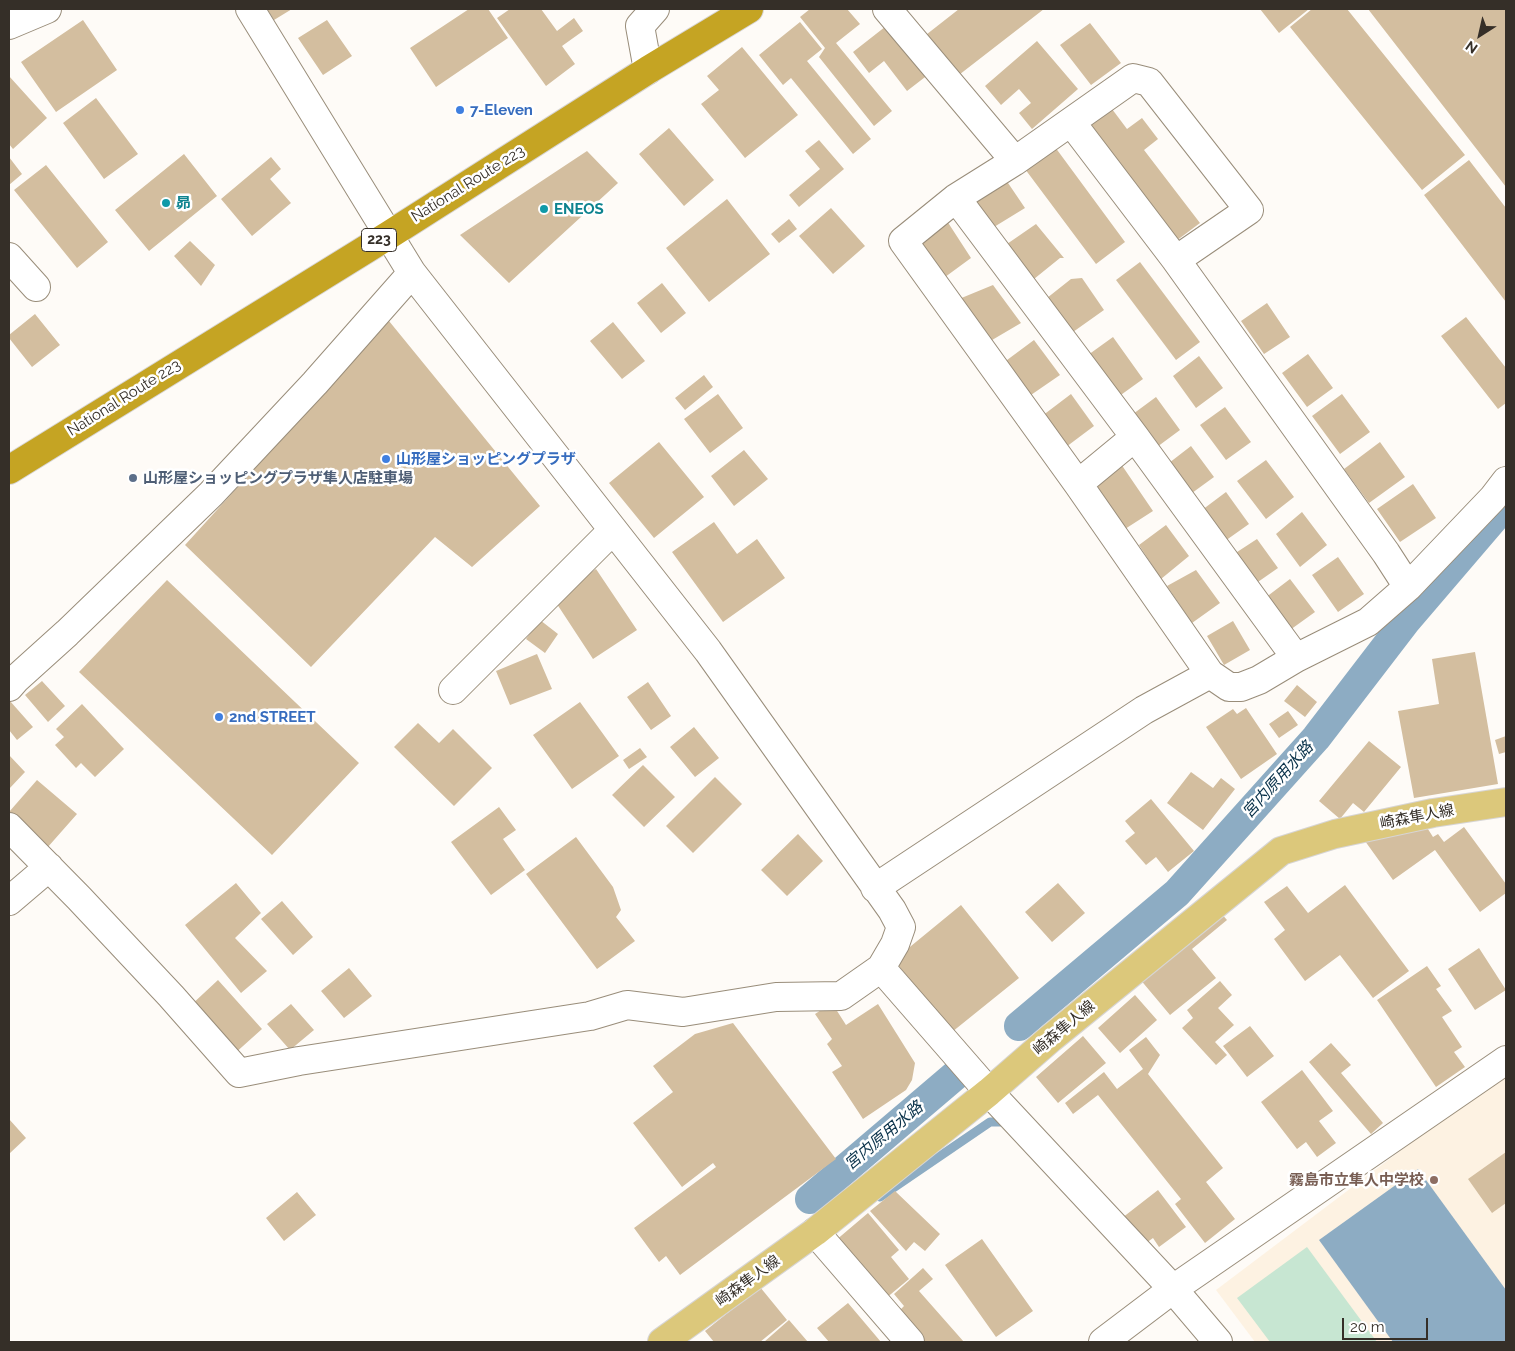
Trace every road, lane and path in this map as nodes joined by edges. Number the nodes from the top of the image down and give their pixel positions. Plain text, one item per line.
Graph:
1 (47, 9) edge
2 (250, 9) edge
3 (654, 9) edge
4 (749, 9) edge
5 (886, 9) edge
6 (9, 25) edge
7 (648, 70) junction
8 (1071, 122) junction
9 (1015, 161) junction
10 (956, 198) junction
11 (389, 235) junction
12 (9, 257) edge
13 (1176, 260) junction
14 (412, 274) junction
15 (36, 287) dead end
16 (1135, 438) junction
17 (9, 470) edge
18 (1506, 481) edge
19 (1078, 484) junction
20 (613, 530) junction
21 (1408, 586) junction
22 (1296, 658) junction
23 (1210, 674) junction
24 (11, 679) edge
25 (453, 690) dead end
26 (1506, 802) edge
27 (9, 827) edge
28 (49, 867) junction
29 (875, 888) junction
30 (9, 901) edge
31 (881, 968) junction
32 (1506, 1060) edge
33 (989, 1092) junction
34 (815, 1232) junction
35 (1173, 1289) junction
36 (662, 1342) edge
37 (910, 1342) edge
38 (1103, 1342) edge
39 (1218, 1342) edge

1 - 6 street
2 - 11 street
3 - 7 street
4 - 7 highway, National Route 223 / 223
5 - 9 street
7 - 11 highway, National Route 223 / 223
8 - 9 street
8 - 13 street
8 - 13 street
9 - 10 street
10 - 16 street
10 - 19 street
11 - 14 street
11 - 17 highway, National Route 223 / 223
12 - 15 street
13 - 21 street
14 - 20 street
14 - 24 street
16 - 19 street
16 - 22 street
18 - 21 street
19 - 23 street
20 - 25 street
20 - 29 street
21 - 22 street
22 - 23 street
23 - 29 street
26 - 33 main road, 崎森隼人線
27 - 28 street
28 - 30 street
28 - 31 street
29 - 31 street
31 - 33 street
32 - 35 street
33 - 34 main road, 崎森隼人線
33 - 35 street
34 - 36 main road, 崎森隼人線
34 - 37 street
35 - 38 street
35 - 39 street

